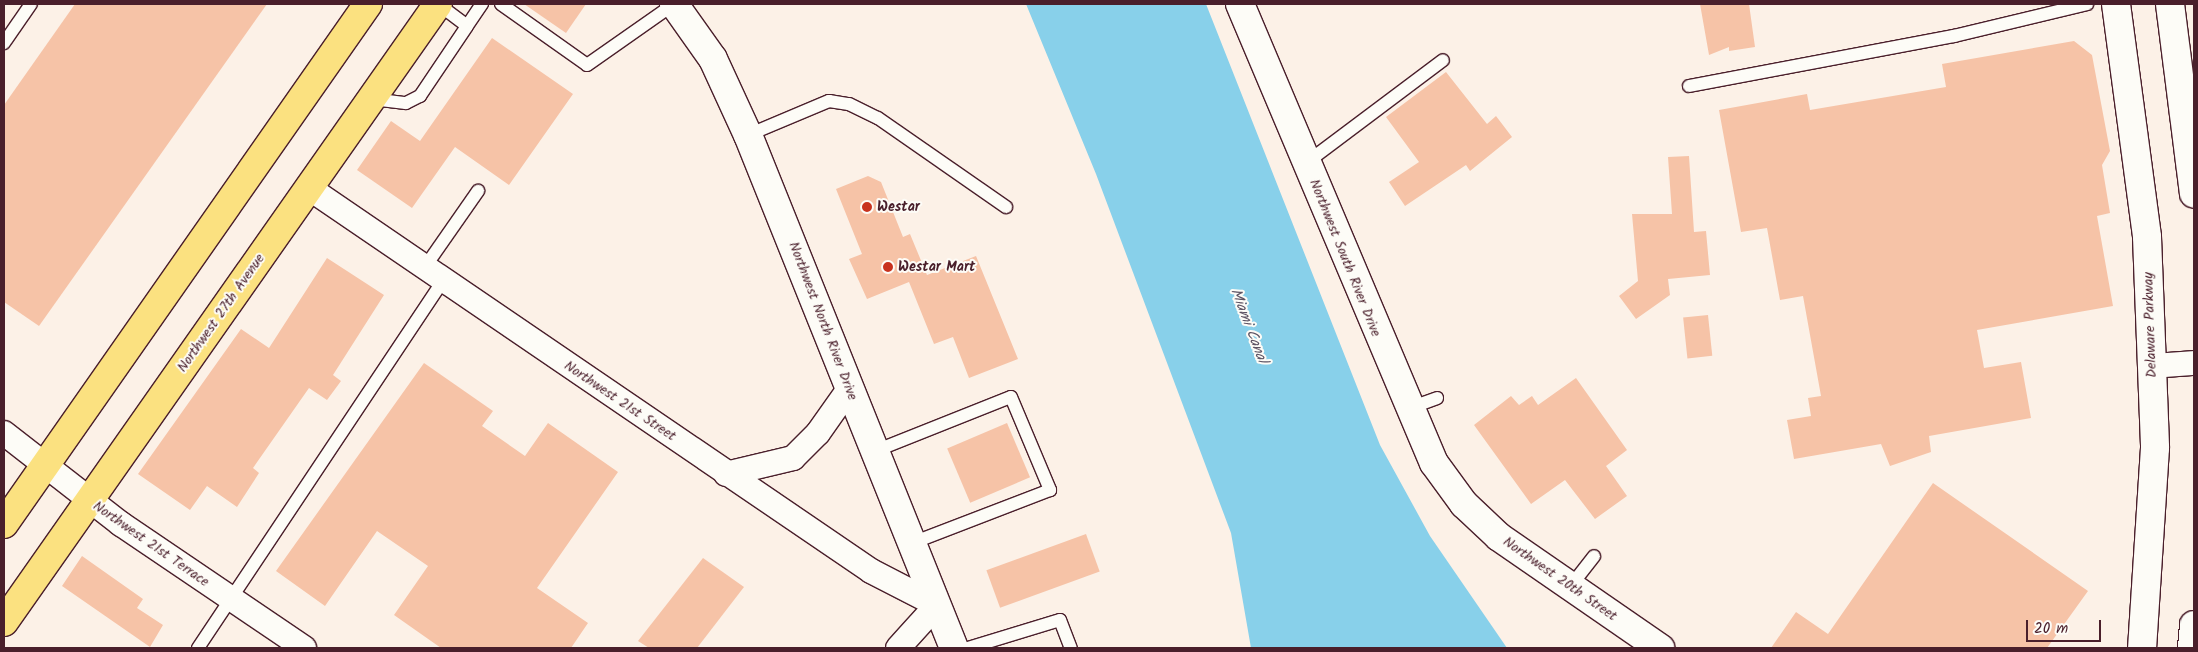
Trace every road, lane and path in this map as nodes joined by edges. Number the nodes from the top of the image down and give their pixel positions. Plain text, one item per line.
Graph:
1 (31, 4) edge
2 (368, 4) edge
3 (438, 4) edge
4 (482, 4) edge
5 (501, 4) edge
6 (674, 4) edge
7 (1240, 4) edge
8 (2087, 4) edge
9 (2116, 4) edge
10 (2170, 4) edge
11 (467, 26) junction
12 (4, 43) edge
13 (1443, 60) dead end
14 (1689, 86) dead end
15 (372, 99) junction
16 (748, 135) junction
17 (1306, 163) junction
18 (309, 188) junction
19 (478, 191) dead end
20 (2194, 193) edge
21 (1006, 207) dead end
22 (434, 273) junction
23 (2194, 363) edge
24 (2152, 366) junction
25 (849, 389) junction
26 (1437, 398) dead end
27 (1407, 409) junction
28 (4, 433) edge
29 (875, 451) junction
30 (46, 464) junction
31 (726, 474) junction
32 (90, 501) junction
33 (1464, 504) joint
34 (4, 524) edge
35 (912, 543) junction
36 (1594, 556) dead end
37 (1570, 588) junction
38 (231, 600) junction
39 (937, 605) junction
40 (4, 622) edge
41 (2194, 625) edge
42 (198, 648) edge
43 (304, 648) edge
44 (898, 648) edge
45 (954, 648) edge
46 (968, 648) edge
47 (1072, 648) edge
48 (1660, 648) edge
49 (2142, 648) edge
50 (2192, 648) edge

1 - 12 lane
2 - 30 highway
3 - 11 lane
3 - 15 highway, Northwest 27th Avenue
4 - 11 lane
5 - 6 lane
6 - 16 street, Northwest North River Drive
7 - 17 street, Northwest South River Drive
8 - 14 lane
9 - 24 street, Delaware Parkway
10 - 20 street
11 - 15 lane
13 - 17 lane
15 - 18 highway, Northwest 27th Avenue
16 - 21 lane
16 - 25 street, Northwest North River Drive
17 - 27 street, Northwest South River Drive
18 - 22 street, Northwest 21st Street
18 - 32 highway, Northwest 27th Avenue
19 - 22 lane
22 - 31 street, Northwest 21st Street
22 - 38 lane
23 - 24 street
24 - 49 street, Delaware Parkway
25 - 29 street, Northwest North River Drive
25 - 31 street
26 - 27 lane
27 - 33 street, Northwest South River Drive
28 - 30 street, Northwest 21st Terrace
29 - 35 street, Northwest North River Drive
29 - 35 lane
30 - 32 street, Northwest 21st Terrace
30 - 34 highway
31 - 39 street, Northwest 21st Street
32 - 38 street, Northwest 21st Terrace
32 - 40 highway, Northwest 27th Avenue
33 - 37 street, Northwest 20th Street
35 - 39 street, Northwest North River Drive
36 - 37 lane
37 - 48 street, Northwest 20th Street
38 - 42 lane
38 - 43 street, Northwest 21st Terrace
39 - 44 street
39 - 45 street, Northwest North River Drive
41 - 50 street
46 - 47 lane

